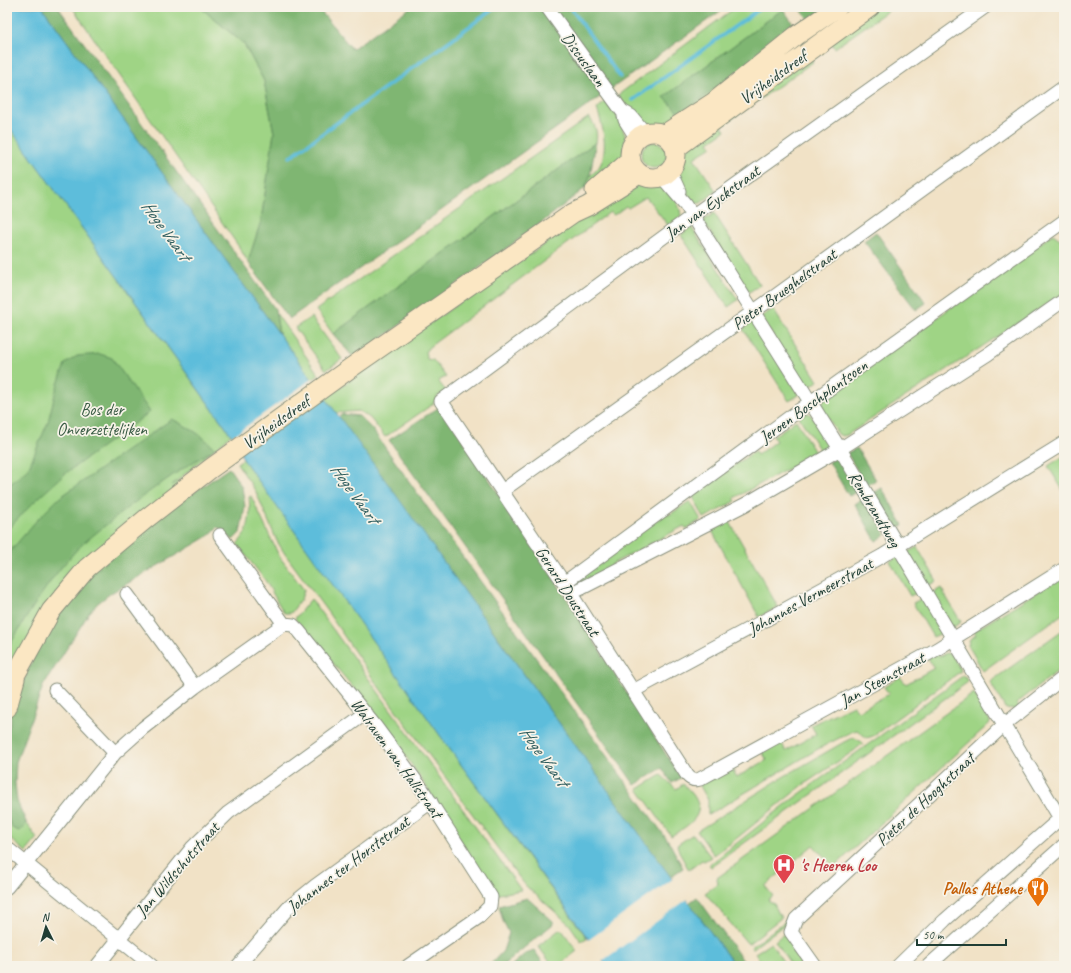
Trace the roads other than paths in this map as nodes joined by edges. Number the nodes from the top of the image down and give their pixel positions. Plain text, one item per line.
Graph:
1 (547, 7) edge
2 (838, 7) edge
3 (870, 7) edge
4 (985, 7) edge
5 (1064, 87) edge
6 (641, 136) junction
7 (670, 141) junction
8 (635, 167) junction
9 (666, 174) junction
10 (692, 216) junction
11 (1064, 221) edge
12 (1064, 300) edge
13 (752, 312) junction
14 (441, 401) joint
15 (810, 402) junction
16 (1064, 443) edge
17 (840, 449) junction
18 (502, 491) junction
19 (220, 535) dead end
20 (898, 546) junction
21 (1064, 570) edge
22 (567, 588) junction
23 (127, 594) dead end
24 (284, 624) junction
25 (953, 639) junction
26 (18, 670) junction
27 (1064, 677) edge
28 (195, 687) junction
29 (7, 690) edge
30 (55, 690) dead end
31 (633, 691) junction
32 (7, 708) edge
33 (366, 713) junction
34 (1004, 725) junction
35 (115, 753) junction
36 (695, 780) joint
37 (431, 802) junction
38 (1063, 819) edge
39 (1064, 845) edge
40 (7, 848) edge
41 (26, 863) junction
42 (7, 887) edge
43 (945, 920) junction
44 (118, 938) junction
45 (959, 938) junction
46 (97, 966) edge
47 (152, 966) edge
48 (238, 966) edge
49 (408, 966) edge
50 (815, 966) edge
51 (898, 966) edge
52 (928, 966) edge

1 - 6 street, Discuslaan
2 - 7 main road, Vrijheidsdreef
3 - 7 main road, Vrijheidsdreef
4 - 10 street, Jan van Eyckstraat
5 - 13 street, Pieter Brueghelstraat
6 - 7 main road
6 - 8 main road
7 - 9 main road
8 - 9 main road
8 - 26 main road, Vrijheidsdreef
9 - 10 street, Rembrandtweg
10 - 13 street, Rembrandtweg
10 - 14 street, Jan van Eyckstraat
11 - 15 street, Jeroen Boschplantsoen
12 - 17 street
13 - 15 street, Rembrandtweg
13 - 18 street, Pieter Brueghelstraat
14 - 18 street, Gerard Doustraat
15 - 17 street, Rembrandtweg
15 - 22 street, Jeroen Boschplantsoen
16 - 20 street, Johannes Vermeerstraat
17 - 20 street, Rembrandtweg
17 - 22 street
18 - 22 street, Gerard Doustraat
19 - 24 street
20 - 25 street, Rembrandtweg
20 - 31 street, Johannes Vermeerstraat
21 - 25 street, Jan Steenstraat
22 - 31 street, Gerard Doustraat
23 - 28 street
24 - 28 street
24 - 33 street, Walraven van Hallstraat
25 - 34 street, Rembrandtweg
25 - 36 street, Jan Steenstraat
26 - 29 main road, Vrijheidsdreef
26 - 32 main road, Vrijheidsdreef
27 - 34 street, Pieter de Hooghstraat
28 - 35 street
30 - 35 street
31 - 36 street, Gerard Doustraat
33 - 37 street, Walraven van Hallstraat
33 - 44 street, Jan Wildschutstraat
34 - 38 street, Rembrandtweg
34 - 50 street, Pieter de Hooghstraat
35 - 41 street
37 - 48 street, Johannes ter Horststraat
37 - 49 street, Walraven van Hallstraat
38 - 43 street
39 - 45 street
40 - 41 street
41 - 42 street
41 - 44 street
43 - 45 street
43 - 51 street
44 - 46 street, Jan Wildschutstraat
44 - 47 street
45 - 52 street

